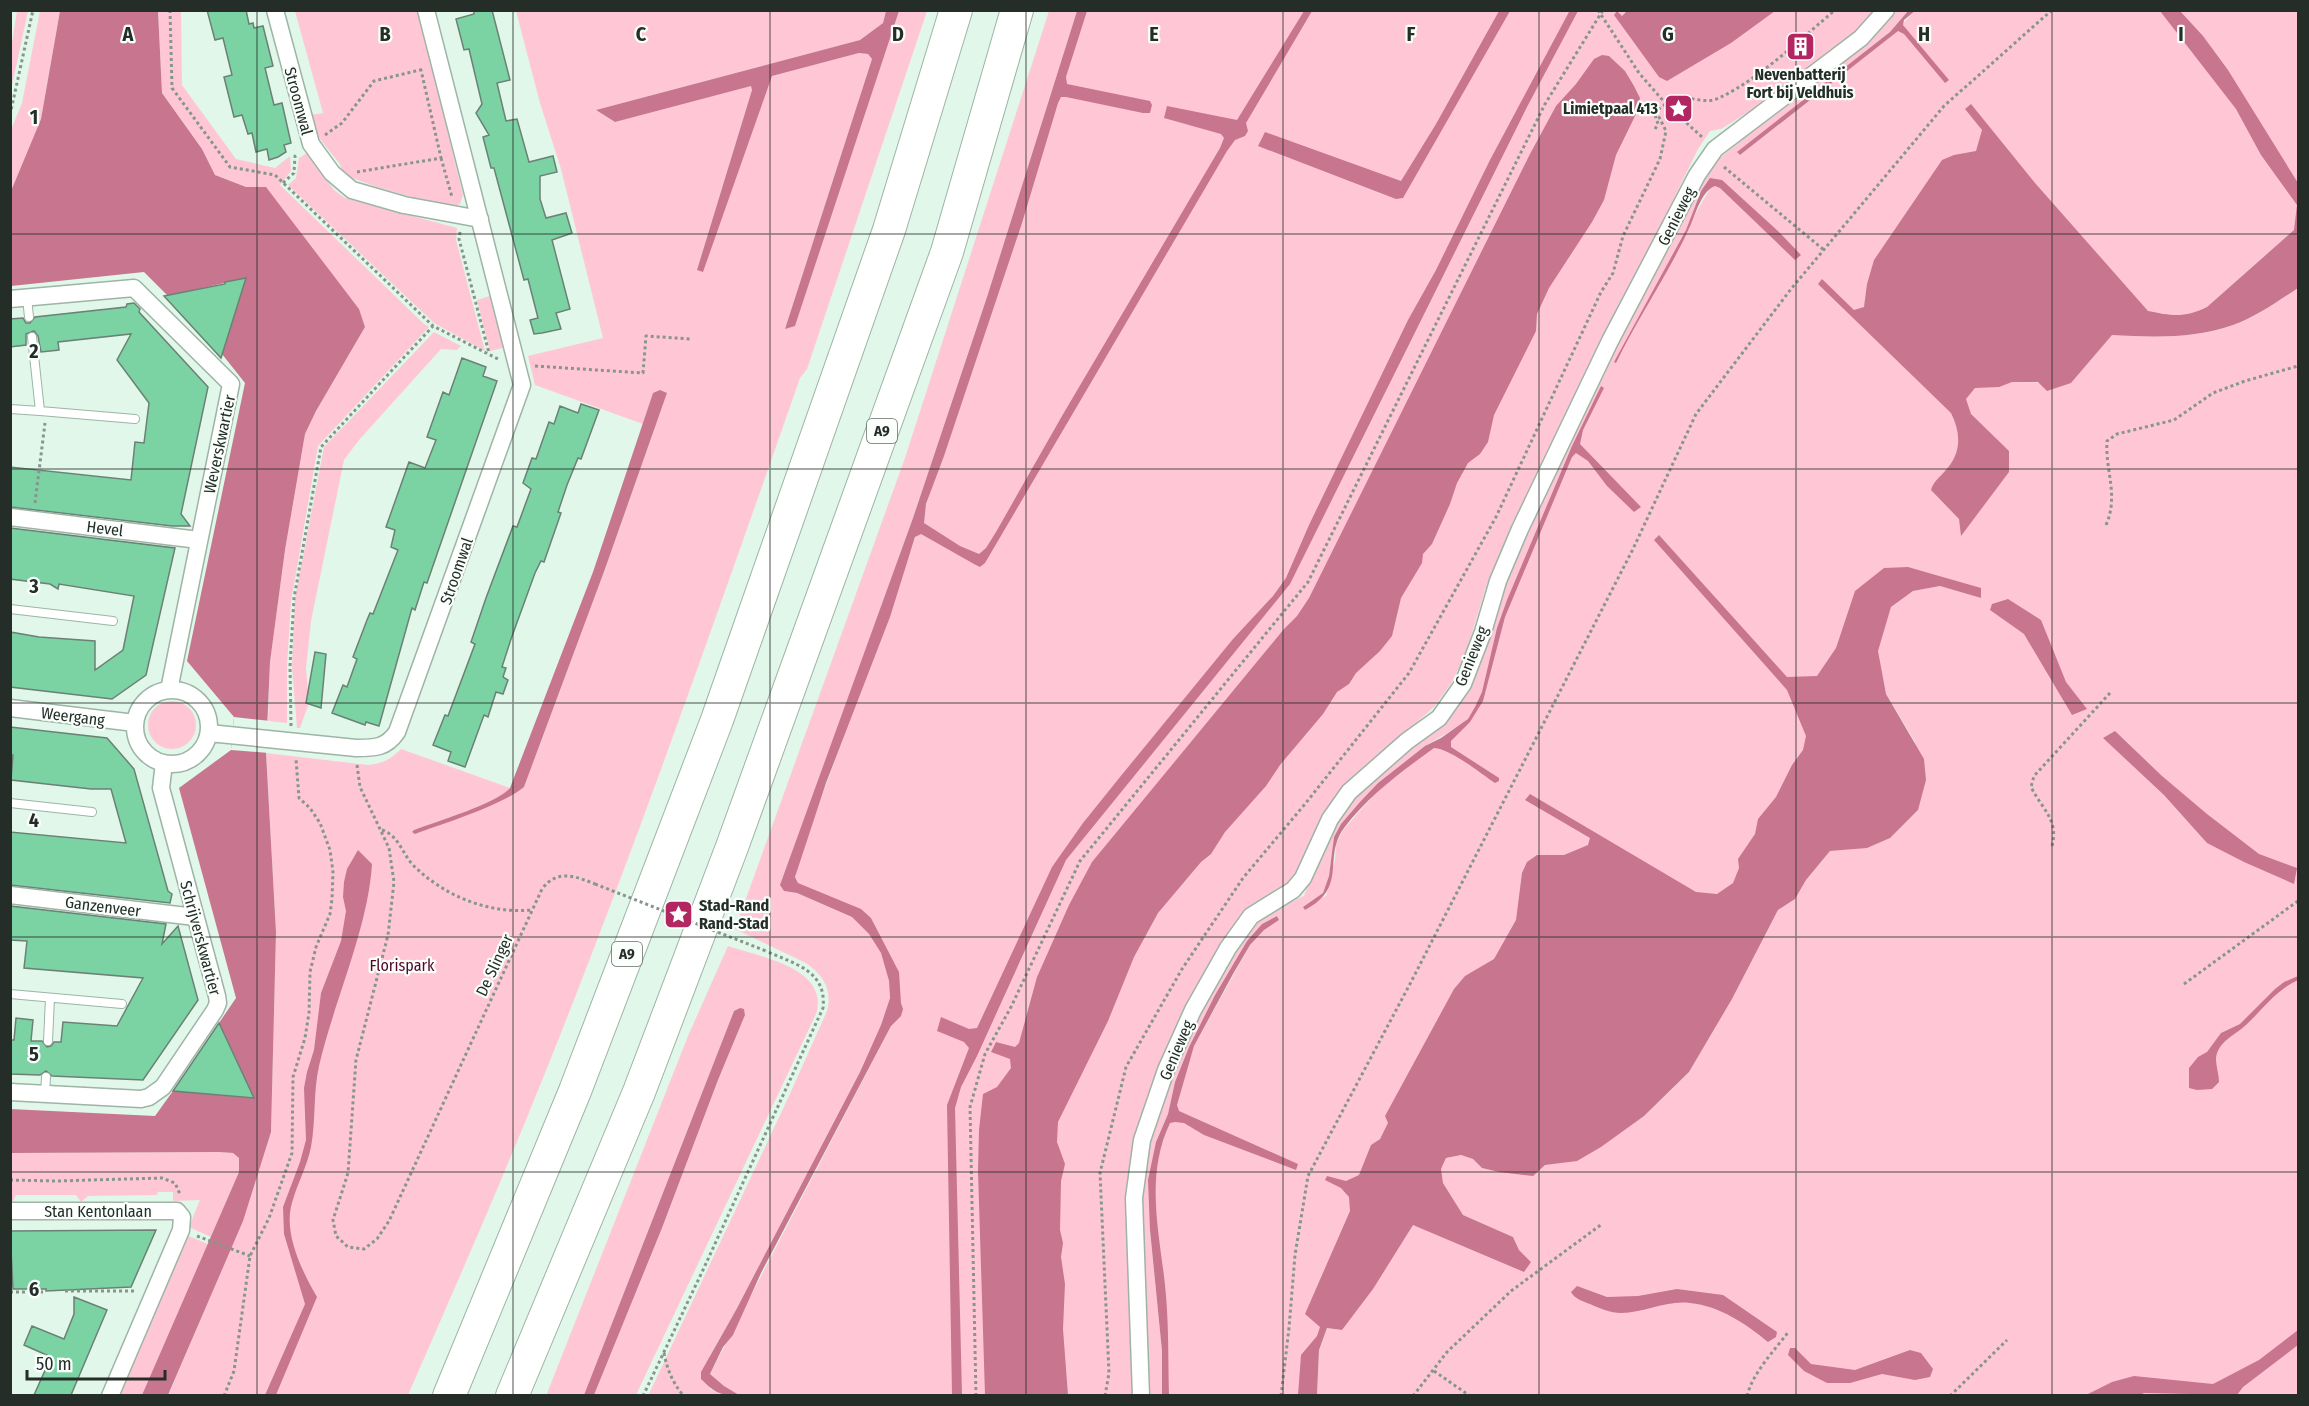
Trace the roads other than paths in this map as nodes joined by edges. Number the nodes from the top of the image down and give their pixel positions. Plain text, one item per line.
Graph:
1 (275, 10) edge
2 (426, 10) edge
3 (956, 10) edge
4 (1017, 10) edge
5 (1886, 10) edge
6 (480, 219) junction
7 (19, 298) edge
8 (29, 317) dead end
9 (32, 337) dead end
10 (10, 409) edge
11 (43, 411) junction
12 (135, 419) dead end
13 (10, 517) edge
14 (199, 540) junction
15 (10, 609) edge
16 (113, 621) dead end
17 (170, 690) junction
18 (10, 708) edge
19 (135, 723) junction
20 (209, 733) junction
21 (164, 763) junction
22 (10, 802) edge
23 (92, 812) dead end
24 (10, 895) edge
25 (195, 917) junction
26 (10, 994) edge
27 (50, 998) junction
28 (122, 1004) dead end
29 (48, 1041) dead end
30 (10, 1092) edge
31 (10, 1211) edge
32 (110, 1395) edge
33 (449, 1395) edge
34 (512, 1395) edge
35 (1141, 1395) edge

1 - 6 street, Stroomwal
2 - 6 street, Stroomwal
3 - 33 highway, A9
4 - 34 highway, A9
5 - 35 street, Genieweg
6 - 20 street, Stroomwal
7 - 8 lane
7 - 14 street, Weverskwartier
9 - 11 lane
10 - 11 lane
11 - 12 lane
13 - 14 street, Hevel
14 - 17 street, Weverskwartier
15 - 16 lane
17 - 19 street
17 - 20 street
18 - 19 street, Weergang
19 - 21 street
20 - 21 street
21 - 25 street, Schrijverskwartier
22 - 23 lane
24 - 25 street, Ganzenveer
25 - 30 street, Schrijverskwartier
26 - 27 lane
27 - 28 lane
27 - 29 lane
31 - 32 street, Stan Kentonlaan

